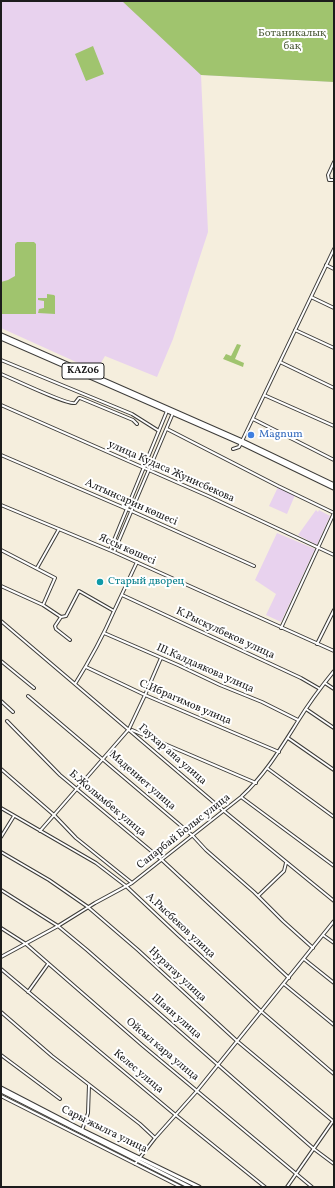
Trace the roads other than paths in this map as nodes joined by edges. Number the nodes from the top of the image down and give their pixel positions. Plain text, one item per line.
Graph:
1 (334, 162) edge
2 (334, 180) edge
3 (334, 249) edge
4 (326, 265) junction
5 (334, 269) edge
6 (311, 297) junction
7 (334, 308) edge
8 (295, 330) junction
9 (1, 336) edge
10 (334, 348) edge
11 (1, 360) edge
12 (280, 362) junction
13 (1, 374) edge
14 (334, 388) edge
15 (264, 395) junction
16 (1, 406) edge
17 (168, 409) junction
18 (174, 412) junction
19 (253, 419) junction
20 (137, 424) dead end
21 (334, 426) edge
22 (167, 429) junction
23 (159, 431) junction
24 (242, 442) junction
25 (233, 449) dead end
26 (1, 455) edge
27 (334, 460) edge
28 (144, 468) junction
29 (149, 470) junction
30 (334, 485) edge
31 (334, 488) edge
32 (1, 505) edge
33 (126, 509) junction
34 (131, 512) junction
35 (334, 512) edge
36 (59, 530) junction
37 (318, 548) junction
38 (1, 550) edge
39 (110, 550) junction
40 (114, 552) junction
41 (334, 555) edge
42 (137, 562) junction
43 (254, 566) dead end
44 (37, 568) junction
45 (1, 586) edge
46 (122, 595) junction
47 (43, 605) junction
48 (334, 610) edge
49 (114, 611) junction
50 (61, 617) junction
51 (1, 621) edge
52 (281, 628) junction
53 (104, 633) junction
54 (70, 640) dead end
55 (317, 644) junction
56 (334, 651) edge
57 (161, 658) junction
58 (1, 661) edge
59 (86, 667) junction
60 (334, 671) edge
61 (325, 682) junction
62 (75, 684) junction
63 (34, 688) dead end
64 (320, 689) junction
65 (334, 689) edge
66 (145, 695) junction
67 (28, 696) dead end
68 (1, 701) edge
69 (306, 709) junction
70 (14, 712) dead end
71 (7, 720) dead end
72 (298, 720) junction
73 (334, 728) edge
74 (129, 729) junction
75 (288, 738) junction
76 (279, 752) junction
77 (103, 758) junction
78 (267, 768) junction
79 (1, 769) edge
80 (334, 770) edge
81 (256, 783) junction
82 (77, 789) junction
83 (241, 797) junction
84 (1, 808) edge
85 (224, 811) junction
86 (54, 815) junction
87 (14, 816) junction
88 (334, 817) edge
89 (40, 831) junction
90 (193, 836) junction
91 (1, 837) edge
92 (1, 852) edge
93 (162, 860) junction
94 (286, 862) junction
95 (334, 866) edge
96 (132, 883) junction
97 (126, 886) junction
98 (1, 890) edge
99 (258, 896) junction
100 (334, 901) edge
101 (88, 907) junction
102 (334, 921) edge
103 (58, 926) junction
104 (1, 928) edge
105 (323, 935) junction
106 (334, 943) edge
107 (26, 944) junction
108 (313, 948) junction
109 (1, 957) edge
110 (304, 959) junction
111 (48, 964) junction
112 (1, 969) edge
113 (289, 978) junction
114 (334, 983) edge
115 (284, 984) junction
116 (28, 992) junction
117 (1, 1012) edge
118 (262, 1012) junction
119 (334, 1025) edge
120 (237, 1041) junction
121 (1, 1055) edge
122 (218, 1065) junction
123 (334, 1074) edge
124 (89, 1085) junction
125 (1, 1090) edge
126 (197, 1090) junction
127 (1, 1096) edge
128 (60, 1099) dead end
129 (176, 1115) junction
130 (334, 1121) edge
131 (82, 1130) junction
132 (155, 1138) junction
133 (314, 1149) junction
134 (137, 1161) junction
135 (334, 1164) edge
136 (296, 1175) junction
137 (181, 1187) edge
138 (190, 1187) edge
139 (199, 1187) edge
140 (265, 1187) edge
141 (287, 1187) edge
142 (312, 1187) edge

1 - 2 street
3 - 4 street
4 - 5 street
4 - 6 street
6 - 7 street
6 - 8 street
8 - 10 street
8 - 12 street
9 - 17 main road, KАZ06
11 - 23 street
12 - 14 street
12 - 15 street
13 - 20 street
15 - 19 street
15 - 21 street
16 - 28 street, улица Кудаса Жунисбекова
17 - 18 main road, KАZ06
17 - 23 street
18 - 22 street
18 - 24 main road, KАZ06
19 - 24 street
19 - 27 street
22 - 29 street
22 - 35 street
23 - 28 street
24 - 25 street
24 - 30 main road, KАZ06
24 - 31 main road, KАZ06
26 - 33 street, Алтынсарин көшесі
28 - 29 street, улица Кудаса Жунисбекова
28 - 33 street
29 - 34 street
29 - 37 street, улица Кудаса Жунисбекова
32 - 36 street, Яссы көшесі
33 - 34 street, Алтынсарин көшесі
33 - 39 street
34 - 40 street
34 - 43 street, Алтынсарин көшесі
35 - 37 street
36 - 39 street, Яссы көшесі
36 - 44 street
37 - 41 street, улица Кудаса Жунисбекова
37 - 52 street
38 - 44 street
39 - 40 street, Яссы көшесі
40 - 42 street, Яссы көшесі
42 - 46 street
42 - 52 street, Яссы көшесі
44 - 47 street
45 - 47 street
46 - 49 street
46 - 64 street, К.Рыскулбеков улица
47 - 50 street
48 - 55 street
49 - 50 street
49 - 53 street
50 - 54 street
51 - 62 street, Гаухар ана улица
52 - 55 street, Яссы көшесі
53 - 57 street, Ш.Калдаякова улица
53 - 59 street
55 - 56 street, Яссы көшесі
57 - 66 street
57 - 72 street, Ш.Калдаякова улица
58 - 63 street
59 - 62 street
59 - 66 street, С.Ибрагимов улица
60 - 61 street, Сапарбай Болыс улица
61 - 64 street, Сапарбай Болыс улица
61 - 65 street
62 - 74 street, Гаухар ана улица
64 - 69 street, Сапарбай Болыс улица
66 - 74 street
66 - 76 street, С.Ибрагимов улица
67 - 77 street, Мадениет улица
68 - 70 street
69 - 72 street, Сапарбай Болыс улица
69 - 73 street
71 - 82 street, Б.Жолымбек улица
72 - 75 street, Сапарбай Болыс улица
74 - 77 street
74 - 81 street
74 - 85 street, Гаухар ана улица
75 - 76 street, Сапарбай Болыс улица
75 - 80 street
76 - 78 street, Сапарбай Болыс улица
77 - 82 street
77 - 90 street, Мадениет улица
78 - 81 street, Сапарбай Болыс улица
78 - 88 street
79 - 86 street
81 - 83 street, Сапарбай Болыс улица
82 - 86 street
82 - 93 street, Б.Жолымбек улица
83 - 85 street, Сапарбай Болыс улица
83 - 95 street
84 - 87 street, А.Рысбеков улица
85 - 90 street, Сапарбай Болыс улица
85 - 94 street, Гаухар ана улица
86 - 89 street
86 - 96 street
87 - 89 street, А.Рысбеков улица
87 - 91 street
89 - 97 street, А.Рысбеков улица
90 - 93 street, Сапарбай Болыс улица
90 - 99 street, Мадениет улица
92 - 101 street, Нуратау улица
93 - 96 street, Сапарбай Болыс улица
93 - 113 street, Б.Жолымбек улица
94 - 99 street
94 - 100 street, Гаухар ана улица
96 - 97 street, Сапарбай Болыс улица
97 - 101 street, Сапарбай Болыс улица
97 - 118 street, А.Рысбеков улица
98 - 103 street, Шаян улица
99 - 108 street, Мадениет улица
101 - 103 street, Сапарбай Болыс улица
101 - 120 street, Нуратау улица
102 - 105 street
103 - 107 street, Сапарбай Болыс улица
103 - 122 street, Шаян улица
104 - 107 street, Ойсыл кара улица
105 - 106 street
105 - 108 street
107 - 109 street, Сапарбай Болыс улица
107 - 111 street, Ойсыл кара улица
108 - 110 street
110 - 113 street
110 - 114 street
111 - 116 street
111 - 126 street, Ойсыл кара улица
112 - 116 street, Келес улица
113 - 115 street
115 - 118 street
115 - 119 street
116 - 129 street, Келес улица
117 - 124 street
118 - 120 street
118 - 123 street, А.Рысбеков улица
120 - 122 street
120 - 130 street, Нуратау улица
121 - 128 street
122 - 126 street
122 - 133 street, Шаян улица
124 - 131 street
124 - 132 street
125 - 131 main road, Сары жылга улица
125 - 134 main road, Сары жылга улица
126 - 129 street
126 - 136 street, Ойсыл кара улица
127 - 134 street
129 - 132 street
129 - 140 street, Келес улица
130 - 133 street
131 - 134 main road, Сары жылга улица
132 - 134 street
133 - 135 street, Шаян улица
133 - 136 street
134 - 137 street
134 - 138 main road, Сары жылга улица
134 - 139 main road, Сары жылга улица
136 - 141 street
136 - 142 street, Ойсыл кара улица

